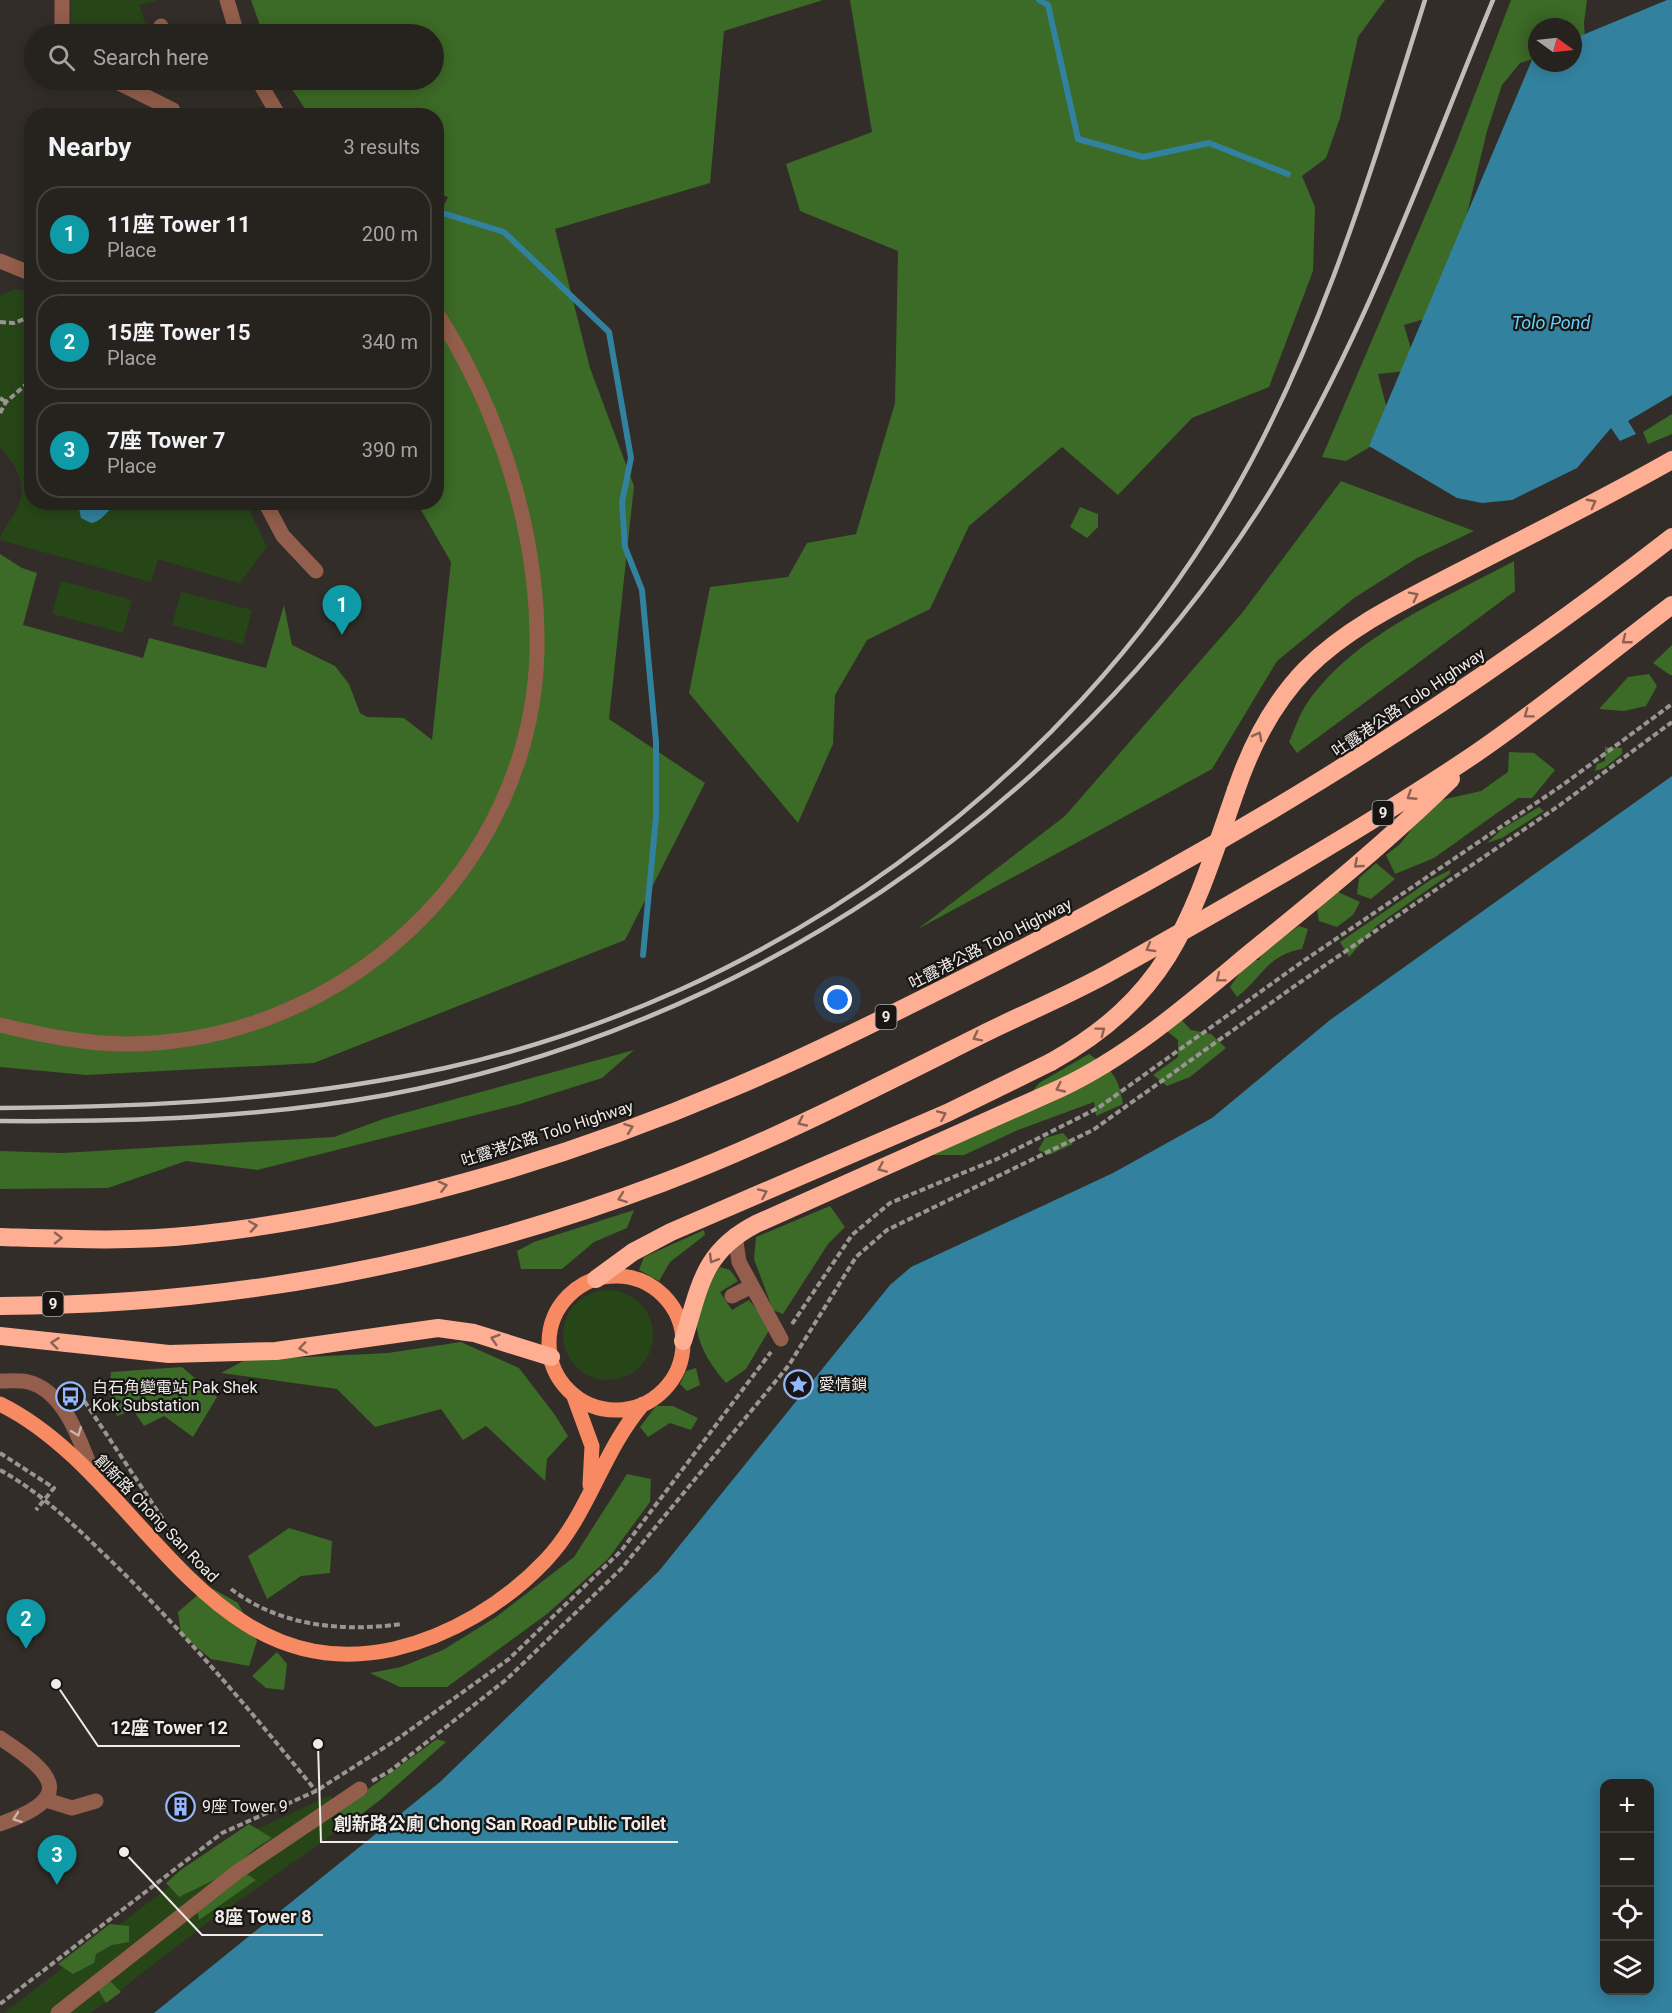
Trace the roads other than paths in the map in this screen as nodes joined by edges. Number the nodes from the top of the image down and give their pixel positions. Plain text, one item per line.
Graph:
1 (62, 0) edge
2 (227, 0) edge
3 (62, 24) edge
4 (234, 24) edge
5 (134, 90) edge
6 (264, 90) edge
7 (169, 108) edge
8 (274, 108) edge
9 (0, 261) edge
10 (24, 271) edge
11 (444, 327) edge
12 (1672, 460) edge
13 (269, 510) edge
14 (1672, 537) edge
15 (316, 571) dead end
16 (1672, 605) edge
17 (1477, 752) junction
18 (0, 1025) edge
19 (735, 1235) junction
20 (0, 1237) edge
21 (596, 1279) junction
22 (752, 1286) junction
23 (732, 1296) dead end
24 (0, 1306) edge
25 (0, 1336) edge
26 (781, 1339) road end
27 (683, 1341) junction
28 (551, 1357) junction
29 (0, 1382) edge
30 (573, 1394) junction
31 (0, 1404) edge
32 (643, 1404) junction
33 (94, 1478) junction
34 (589, 1491) junction
35 (0, 1738) edge
36 (360, 1789) road end
37 (46, 1800) junction
38 (96, 1801) dead end
39 (0, 1824) edge
40 (58, 2013) edge

1 - 3 street
2 - 4 street
5 - 7 street
6 - 8 street
9 - 10 street
11 - 18 street
21 -> 12 highway, bridge
13 - 15 street
20 -> 14 highway, 吐露港公路 Tolo Highway / 9
16 -> 17 highway, 9
17 -> 19 highway
17 -> 24 highway, 9
19 - 22 street
19 -> 27 highway
21 - 27 main road, 創新路 Chong San Road
21 - 28 main road, 創新路 Chong San Road
22 - 23 street
22 - 26 street
28 -> 25 highway
27 - 32 main road, 創新路 Chong San Road
28 - 30 main road, 創新路 Chong San Road
29 -> 33 street
30 - 32 main road, 創新路 Chong San Road
30 - 34 main road, 創新路 Chong San Road
31 - 33 main road, 創新路 Chong San Road
32 - 34 main road, 創新路 Chong San Road
33 - 34 main road, 創新路 Chong San Road
35 - 37 street
36 - 40 street
37 - 38 street
37 -> 39 street

